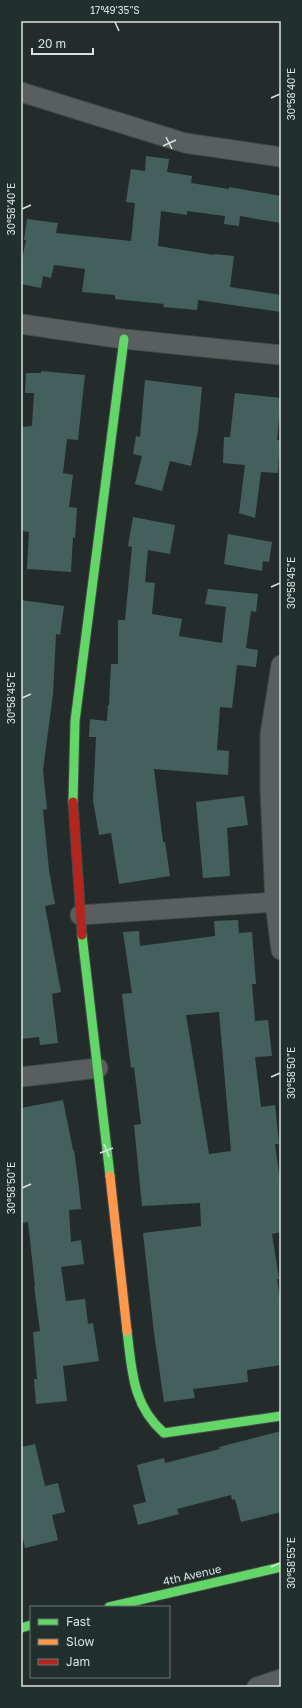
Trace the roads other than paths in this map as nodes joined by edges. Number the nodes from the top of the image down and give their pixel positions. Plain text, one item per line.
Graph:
1 (21, 92) edge
2 (281, 157) edge
3 (21, 324) edge
4 (124, 339) junction
5 (281, 355) edge
6 (281, 665) edge
7 (275, 902) junction
8 (80, 915) junction
9 (281, 950) edge
10 (98, 1068) junction
11 (21, 1077) edge
12 (281, 1416) edge
13 (281, 1567) edge
14 (113, 1606) edge
15 (281, 1679) edge
16 (256, 1687) edge

1 - 2 street
3 - 4 street
4 - 5 street
4 - 8 street
6 - 7 street
7 - 8 street
7 - 9 street
8 - 10 street
10 - 11 street
10 - 12 street
13 - 14 street, 4th Avenue
15 - 16 street

